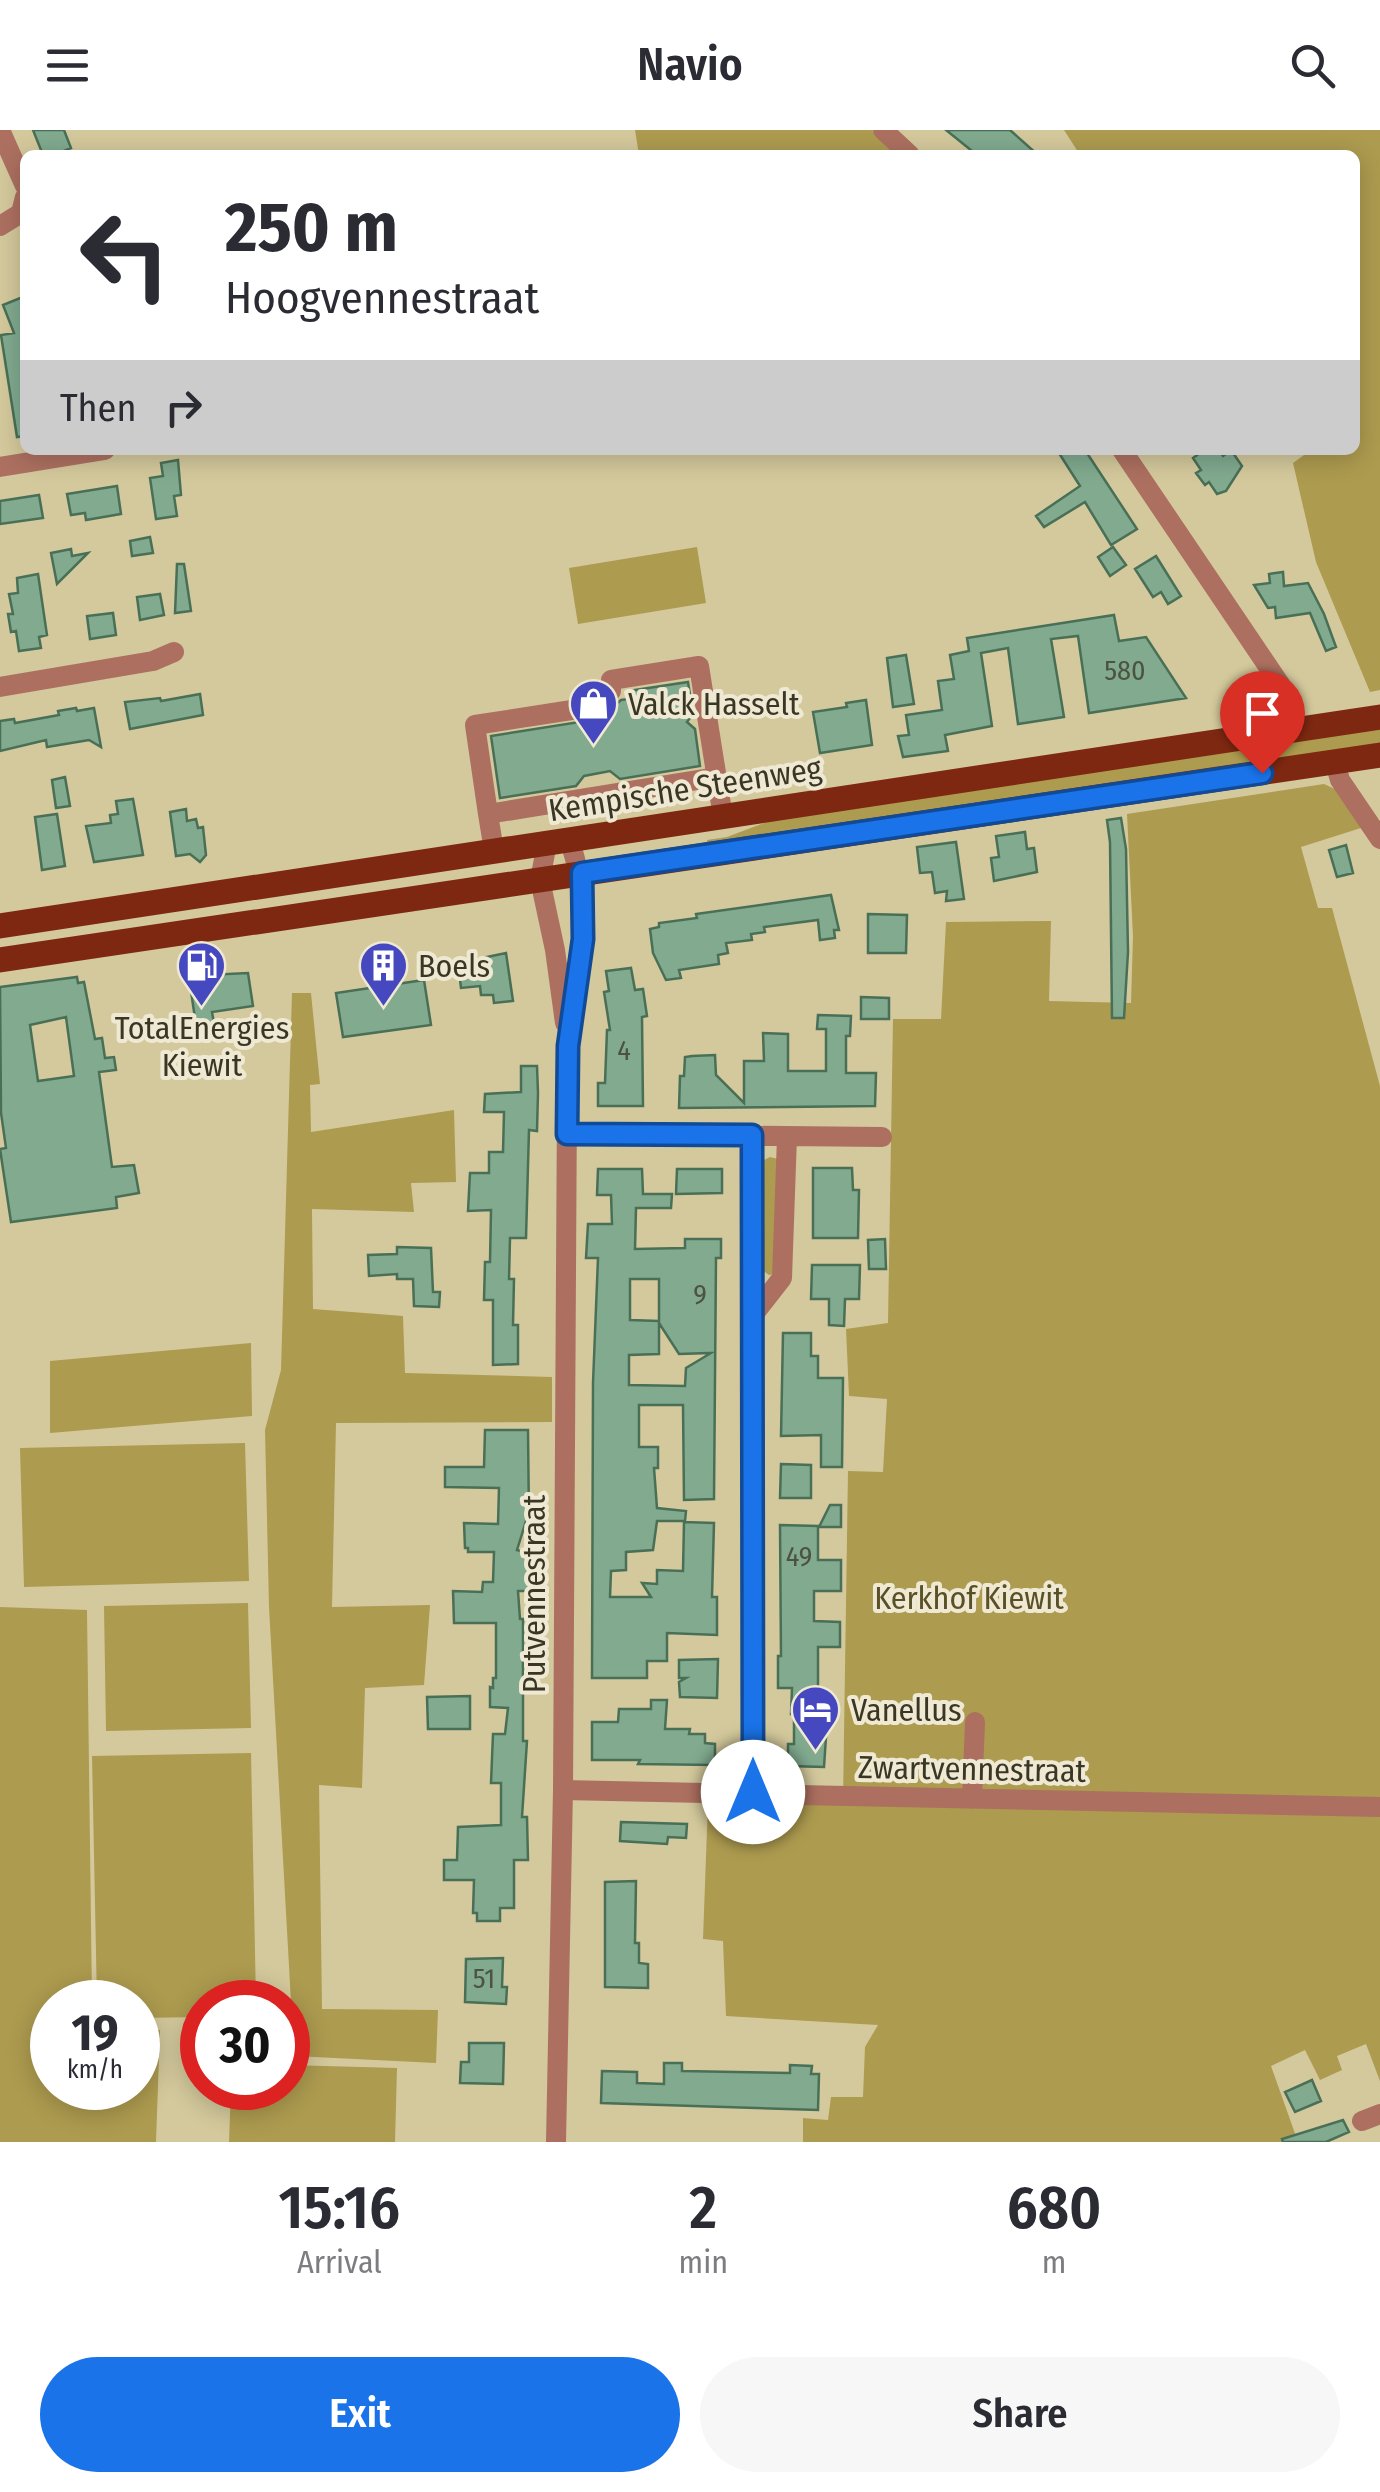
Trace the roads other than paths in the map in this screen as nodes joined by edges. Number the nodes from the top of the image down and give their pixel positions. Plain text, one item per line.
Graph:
1 (0, 130) edge
2 (884, 130) edge
3 (905, 150) edge
4 (20, 175) edge
5 (71, 455) edge
6 (1125, 455) edge
7 (0, 466) edge
8 (174, 652) dead end
9 (0, 687) edge
10 (1380, 717) edge
11 (1298, 728) junction
12 (1380, 755) edge
13 (1335, 763) junction
14 (716, 776) junction
15 (488, 814) junction
16 (723, 816) junction
17 (1380, 840) edge
18 (558, 842) junction
19 (494, 851) junction
20 (582, 873) junction
21 (540, 880) junction
22 (0, 926) edge
23 (0, 960) edge
24 (568, 1046) junction
25 (567, 1134) junction
26 (752, 1135) junction
27 (787, 1136) junction
28 (882, 1137) dead end
29 (750, 1319) junction
30 (975, 1722) dead end
31 (562, 1790) junction
32 (753, 1792) junction
33 (972, 1799) junction
34 (1380, 1808) edge
35 (556, 2142) edge

1 - 4 street
2 - 3 street
5 - 7 street
6 - 11 street
8 - 9 street
10 - 11 main road, Kempische Steenweg
11 - 16 main road, Kempische Steenweg
12 - 13 main road, Kempische Steenweg
13 - 17 street
13 - 20 main road, Kempische Steenweg
14 - 15 street
14 - 15 street
14 - 16 street
15 - 19 street
16 - 18 main road, Kempische Steenweg
18 - 19 main road, Kempische Steenweg
18 - 20 street, Putvennestraat
18 - 21 street, Putvennestraat
19 - 22 main road, Kempische Steenweg
20 - 21 main road, Kempische Steenweg
20 - 24 street, Putvennestraat
21 - 23 main road, Kempische Steenweg
21 - 24 street, Putvennestraat
24 - 25 street, Putvennestraat
25 - 26 street
25 - 31 street, Putvennestraat
26 - 27 street
26 - 29 street
27 - 28 street
27 - 29 street
29 - 32 street
30 - 33 street
31 - 32 street, Zwartvennestraat
31 - 35 street, Putvennestraat
32 - 33 street, Zwartvennestraat
33 - 34 street, Zwartvennestraat

